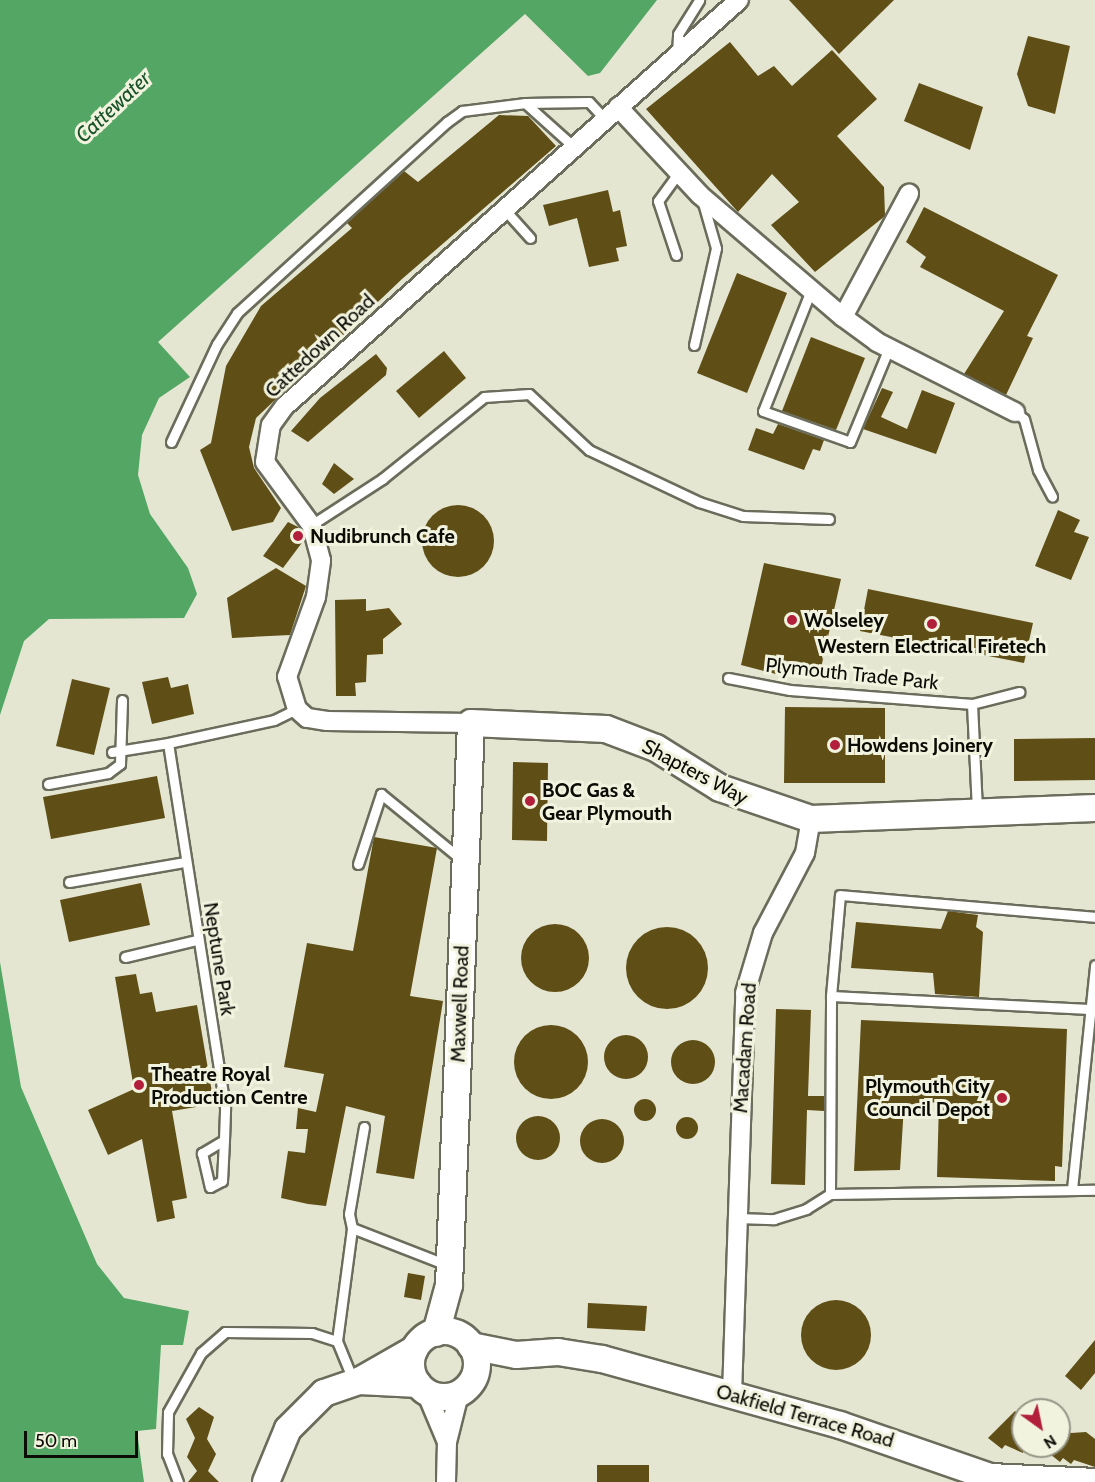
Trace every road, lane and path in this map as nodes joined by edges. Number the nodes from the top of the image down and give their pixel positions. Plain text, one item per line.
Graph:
1 (699, 0) edge
2 (739, 0) edge
3 (677, 55) junction
4 (525, 103) junction
5 (612, 113) junction
6 (574, 147) junction
7 (679, 172) junction
8 (700, 195) junction
9 (909, 195) dead end
10 (504, 209) junction
11 (530, 238) dead end
12 (676, 255) dead end
13 (811, 290) junction
14 (843, 317) junction
15 (694, 345) dead end
16 (889, 348) junction
17 (1015, 412) joint
18 (171, 442) dead end
19 (1052, 496) dead end
20 (830, 519) dead end
21 (311, 525) junction
22 (729, 678) dead end
23 (1019, 692) dead end
24 (122, 700) dead end
25 (972, 704) junction
26 (297, 709) junction
27 (471, 723) junction
28 (168, 743) junction
29 (124, 749) junction
30 (112, 752) dead end
31 (48, 784) dead end
32 (1095, 808) edge
33 (977, 811) junction
34 (811, 819) junction
35 (185, 862) junction
36 (466, 863) junction
37 (358, 864) dead end
38 (69, 882) dead end
39 (1095, 917) edge
40 (197, 940) junction
41 (125, 957) dead end
42 (1095, 964) edge
43 (831, 996) junction
44 (1090, 1009) junction
45 (1092, 1024) edge
46 (364, 1127) dead end
47 (224, 1140) junction
48 (1072, 1189) junction
49 (1095, 1190) edge
50 (830, 1194) junction
51 (737, 1218) junction
52 (351, 1228) junction
53 (336, 1248) dead end
54 (347, 1250) junction
55 (449, 1275) junction
56 (456, 1338) junction
57 (338, 1341) junction
58 (415, 1349) junction
59 (516, 1355) junction
60 (357, 1382) junction
61 (467, 1385) junction
62 (422, 1388) junction
63 (732, 1395) junction
64 (447, 1442) junction
65 (960, 1472) edge
66 (997, 1477) edge
67 (1095, 1478) edge
68 (178, 1482) edge
69 (266, 1482) edge
70 (446, 1482) edge

1 - 3 lane
2 - 3 street, Cattedown Road
3 - 5 street, Cattedown Road
4 - 5 lane
4 - 6 lane
4 - 18 lane
5 - 6 street, Cattedown Road
5 - 7 street
6 - 10 street, Cattedown Road
7 - 8 street
7 - 12 lane
8 - 13 street
8 - 15 lane
9 - 14 street
10 - 11 lane
10 - 21 street, Cattedown Road
13 - 14 street
13 - 16 lane
14 - 16 street
16 - 17 street
17 - 19 lane
20 - 21 lane
21 - 26 street, Cattedown Road
22 - 25 lane, Plymouth Trade Park
23 - 25 lane, Plymouth Trade Park
24 - 29 lane
25 - 33 lane
26 - 27 street
26 - 28 lane
27 - 34 street, Shapters Way
27 - 36 street, Maxwell Road
28 - 29 lane
28 - 35 lane, Neptune Park
29 - 30 lane
29 - 31 lane
32 - 33 street
33 - 34 street
34 - 51 street, Macadam Road
35 - 38 lane
35 - 40 lane, Neptune Park
36 - 37 lane
36 - 55 street, Maxwell Road
39 - 43 lane
40 - 41 lane
40 - 47 lane, Neptune Park
42 - 44 lane
43 - 44 lane
43 - 50 lane
44 - 45 lane
45 - 48 lane
46 - 52 lane
47 - 47 lane, Neptune Park
48 - 49 lane
48 - 50 lane
50 - 51 lane
51 - 63 street, Macadam Road
52 - 54 lane
52 - 55 lane
53 - 54 lane
54 - 57 lane
55 - 56 street, Maxwell Road
56 - 58 street
56 - 59 street, Oakfield Terrace Road
56 - 61 street
57 - 60 lane
57 - 68 lane
58 - 60 street
58 - 62 street
59 - 61 street, Oakfield Terrace Road
59 - 63 street, Oakfield Terrace Road
60 - 62 street
60 - 69 street
61 - 62 street
61 - 64 street
62 - 64 street
63 - 65 street, Oakfield Terrace Road
64 - 70 street
65 - 66 street, Oakfield Terrace Road
66 - 67 street, Oakfield Terrace Road

